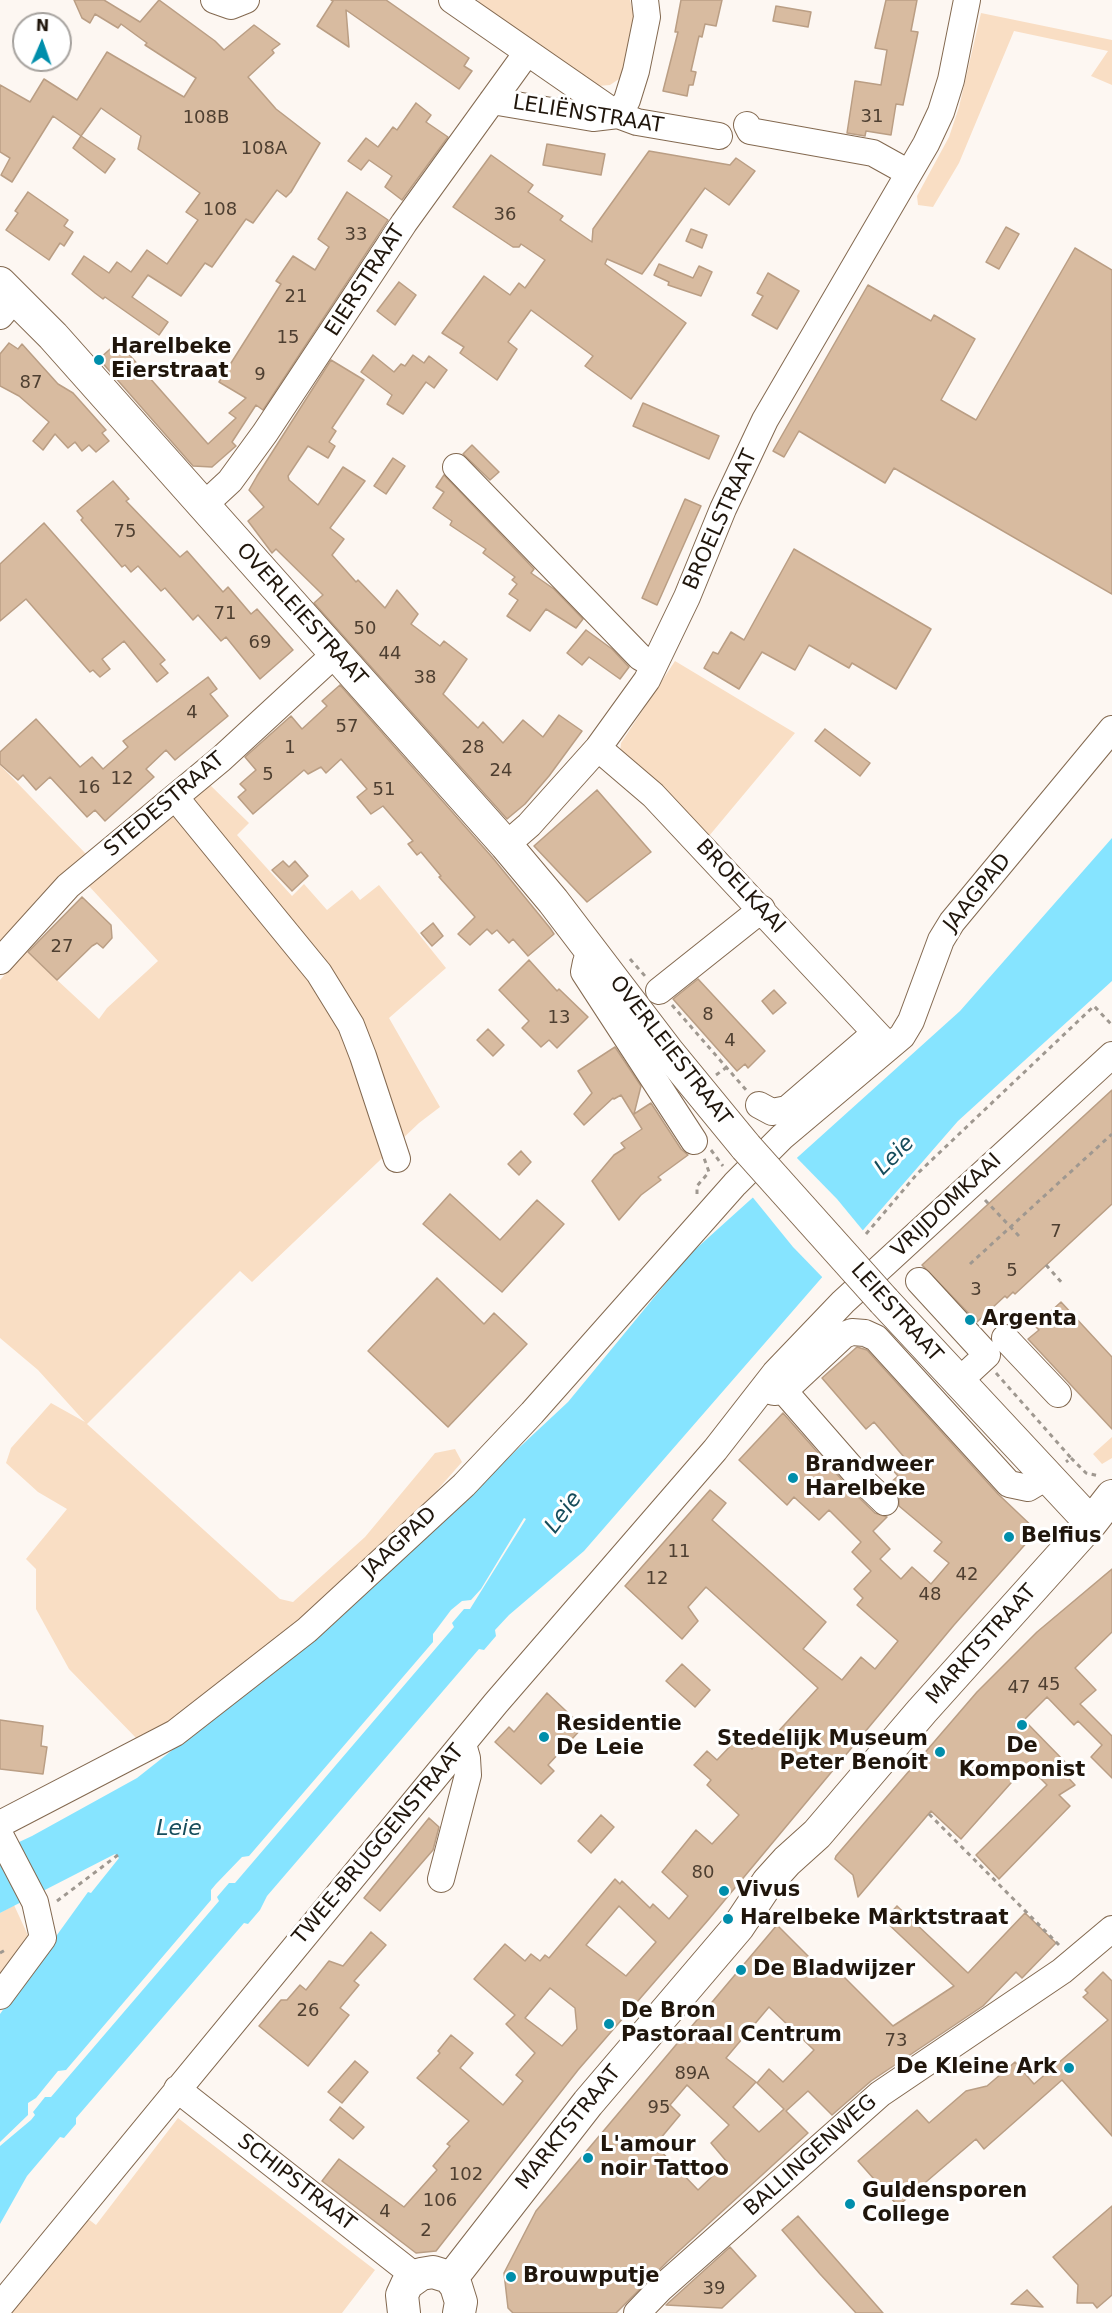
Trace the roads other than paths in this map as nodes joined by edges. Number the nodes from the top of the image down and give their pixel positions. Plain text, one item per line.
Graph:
1 (214, 0) edge
2 (246, 0) edge
3 (452, 0) edge
4 (645, 0) edge
5 (967, 0) edge
6 (526, 54) junction
7 (492, 101) junction
8 (618, 115) junction
9 (747, 125) dead end
10 (719, 136) dead end
11 (909, 173) junction
12 (5, 299) edge
13 (456, 467) dead end
14 (203, 506) junction
15 (336, 654) junction
16 (654, 666) junction
17 (1112, 729) edge
18 (598, 748) junction
19 (175, 798) junction
20 (506, 845) junction
21 (762, 909) junction
22 (609, 953) junction
23 (0, 962) edge
24 (659, 991) road end
25 (881, 1040) junction
26 (1112, 1055) edge
27 (759, 1104) road end
28 (700, 1142) road end
29 (746, 1147) joint
30 (397, 1159) dead end
31 (919, 1281) dead end
32 (1005, 1338) dead end
33 (975, 1366) junction
34 (773, 1390) junction
35 (1058, 1394) dead end
36 (1051, 1473) junction
37 (1108, 1486) edge
38 (885, 1502) dead end
39 (1102, 1519) edge
40 (463, 1744) junction
41 (0, 1824) edge
42 (0, 1835) edge
43 (441, 1879) dead end
44 (1112, 1929) edge
45 (0, 1996) edge
46 (177, 2089) junction
47 (451, 2279) junction
48 (403, 2301) edge
49 (0, 2306) edge
50 (459, 2313) edge
51 (638, 2313) edge

1 - 2 street
3 - 6 street
4 - 8 street
5 - 11 street, BROELSTRAAT
6 - 7 street, EIERSTRAAT
6 - 8 street
7 - 8 street, LELIËNSTRAAT
7 - 14 street, EIERSTRAAT
8 - 10 street, LELIËNSTRAAT
9 - 11 street
11 - 16 street, BROELSTRAAT
12 - 14 main road, OVERLEIESTRAAT
13 - 16 street
14 - 15 main road, OVERLEIESTRAAT
15 - 19 street, STEDESTRAAT
15 - 20 main road, OVERLEIESTRAAT
16 - 18 street, BROELSTRAAT
17 - 25 street, JAAGPAD
18 - 20 street, BROELSTRAAT
18 - 21 street, BROELKAAI
19 - 23 street, STEDESTRAAT
19 - 30 street
20 - 22 main road, OVERLEIESTRAAT
21 - 24 street
21 - 25 street, BROELKAAI
22 - 28 street, OVERLEIESTRAAT
22 - 29 main road, OVERLEIESTRAAT
25 - 27 street
25 - 41 street, JAAGPAD
26 - 34 street, VRIJDOMKAAI
29 - 33 main road, LEIESTRAAT, bridge
31 - 33 street
32 - 35 street
33 - 36 main road, LEIESTRAAT
34 - 36 street, LEIESTRAAT
34 - 38 street
34 - 40 street, TWEE-BRUGGENSTRAAT
36 - 39 main road, LEIESTRAAT
37 - 39 main road, MARKTSTRAAT
39 - 47 main road, MARKTSTRAAT
40 - 43 street
40 - 46 street, TWEE-BRUGGENSTRAAT
42 - 45 street
44 - 51 street, BALLINGENWEG
46 - 48 street, SCHIPSTRAAT
46 - 49 street, TWEE-BRUGGENSTRAAT
47 - 48 main road
47 - 50 main road

